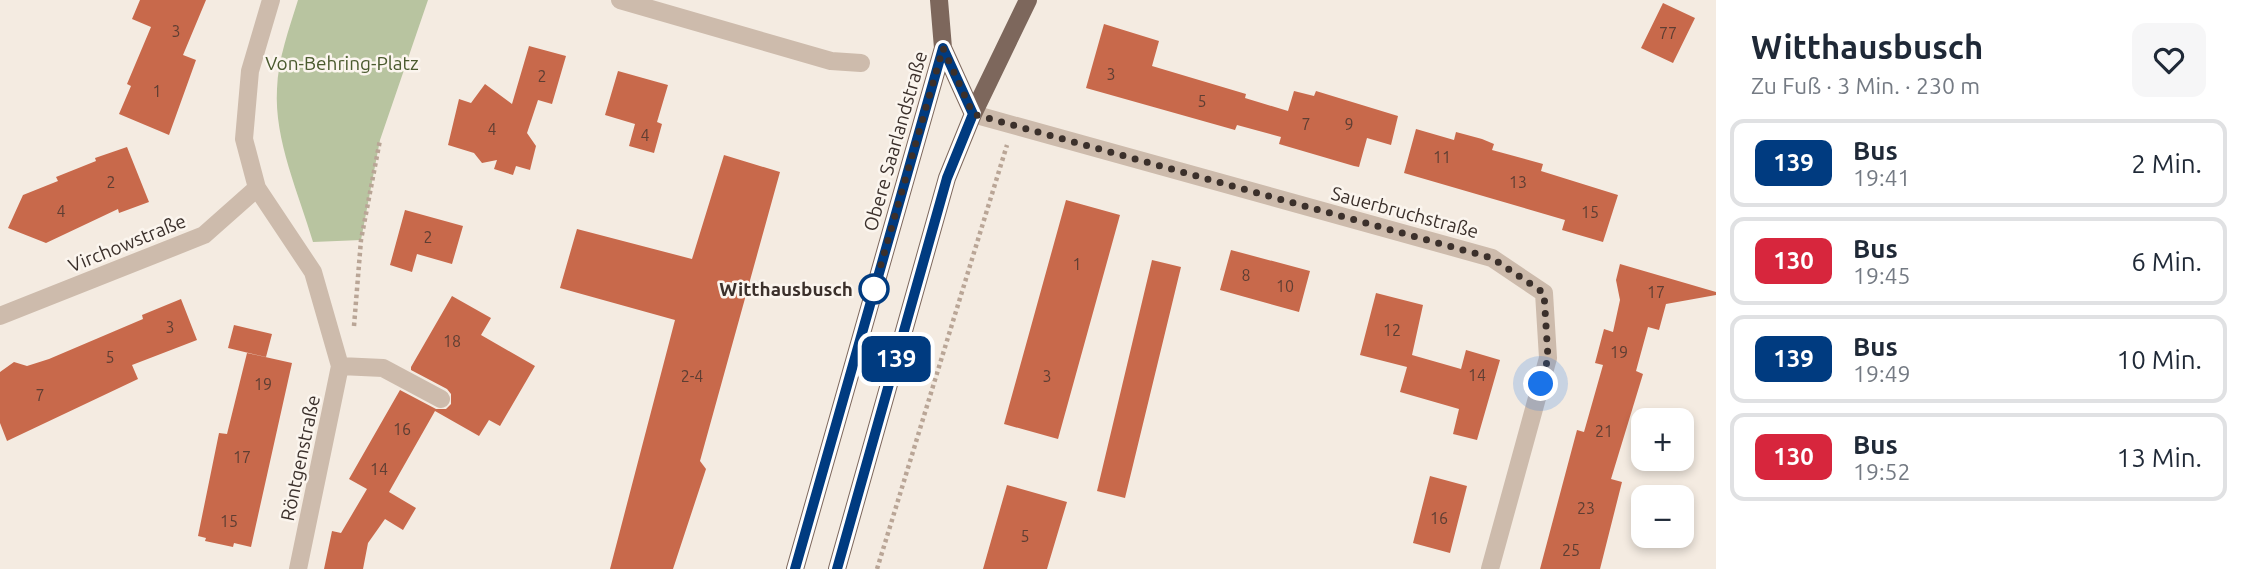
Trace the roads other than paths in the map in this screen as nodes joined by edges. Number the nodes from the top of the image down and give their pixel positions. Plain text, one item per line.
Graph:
1 (271, 0) edge
2 (620, 0) edge
3 (939, 0) edge
4 (1028, 0) edge
5 (943, 48) junction
6 (861, 63) dead end
7 (973, 114) junction
8 (257, 188) junction
9 (0, 316) edge
10 (339, 360) junction
11 (440, 399) dead end
12 (298, 569) edge
13 (794, 569) edge
14 (837, 569) edge
15 (1490, 569) edge

1 - 8 street
2 - 6 street
3 - 5 main road
4 - 7 main road
5 - 7 main road, Obere Saarlandstraße
5 - 13 main road, Obere Saarlandstraße
7 - 14 main road
7 - 15 street, Sauerbruchstraße
8 - 9 street, Virchowstraße
8 - 10 street
10 - 11 street
10 - 12 street, Röntgenstraße

